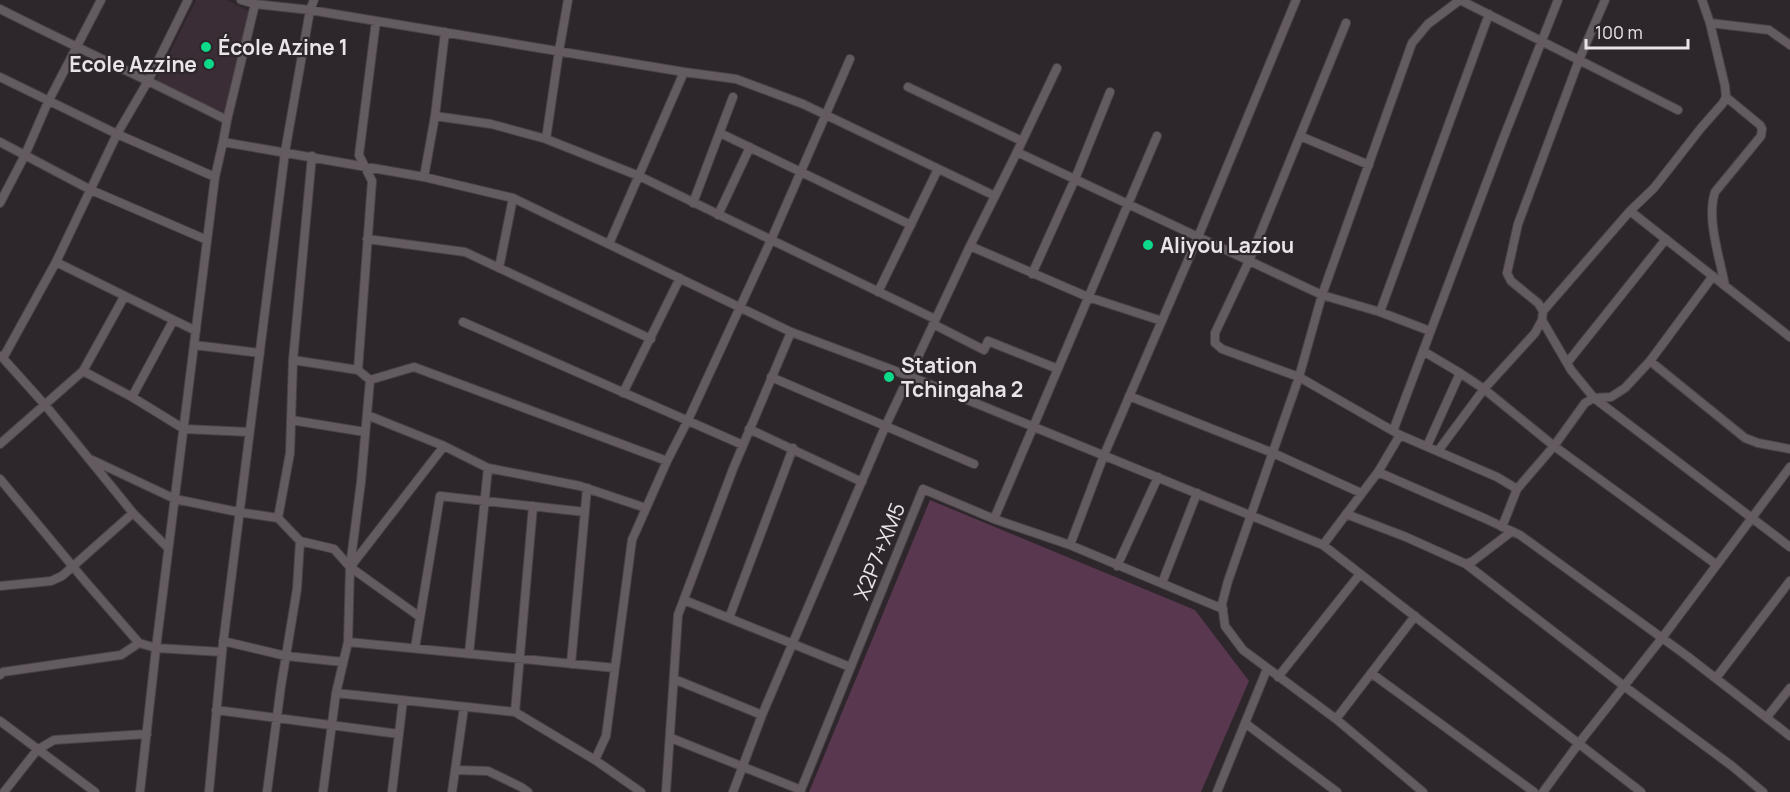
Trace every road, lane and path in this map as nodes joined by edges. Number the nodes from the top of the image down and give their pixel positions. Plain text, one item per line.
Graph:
1 (4, 0) edge
2 (102, 0) edge
3 (188, 0) edge
4 (241, 0) edge
5 (314, 0) edge
6 (568, 0) edge
7 (1296, 0) edge
8 (1460, 0) edge
9 (1558, 0) edge
10 (1605, 0) edge
11 (1702, 0) edge
12 (255, 4) junction
13 (0, 8) edge
14 (310, 10) junction
15 (1489, 14) junction
16 (376, 21) junction
17 (1346, 23) dead end
18 (1710, 23) junction
19 (445, 32) junction
20 (1542, 41) junction
21 (1790, 45) edge
22 (77, 48) junction
23 (559, 51) junction
24 (850, 59) dead end
25 (1579, 60) junction
26 (1057, 68) dead end
27 (684, 72) junction
28 (0, 77) edge
29 (148, 81) junction
30 (908, 87) dead end
31 (1110, 92) dead end
32 (733, 97) dead end
33 (1726, 97) junction
34 (48, 102) junction
35 (1678, 110) dead end
36 (825, 114) junction
37 (435, 116) junction
38 (227, 120) junction
39 (720, 133) junction
40 (117, 134) junction
41 (1157, 136) dead end
42 (1300, 136) junction
43 (546, 139) junction
44 (1022, 141) junction
45 (0, 142) edge
46 (223, 142) junction
47 (750, 147) junction
48 (285, 152) junction
49 (1017, 152) junction
50 (25, 155) junction
51 (312, 156) junction
52 (364, 165) junction
53 (1369, 165) junction
54 (938, 169) junction
55 (801, 171) junction
56 (639, 176) junction
57 (215, 177) junction
58 (424, 177) junction
59 (1075, 179) junction
60 (91, 190) junction
61 (995, 196) junction
62 (513, 198) junction
63 (0, 203) edge
64 (693, 203) junction
65 (1129, 204) junction
66 (1630, 211) junction
67 (718, 215) junction
68 (911, 225) junction
69 (1198, 237) junction
70 (367, 239) junction
71 (1666, 239) junction
72 (207, 240) junction
73 (771, 240) junction
74 (609, 244) junction
75 (970, 246) junction
76 (1249, 261) junction
77 (56, 262) junction
78 (499, 268) junction
79 (1032, 274) junction
80 (1713, 276) junction
81 (680, 278) junction
82 (1725, 286) junction
83 (878, 292) junction
84 (1322, 295) junction
85 (124, 297) junction
86 (1088, 297) junction
87 (739, 308) junction
88 (1543, 311) junction
89 (1380, 312) junction
90 (1542, 320) junction
91 (172, 321) junction
92 (1161, 321) junction
93 (463, 322) dead end
94 (934, 322) junction
95 (1430, 331) junction
96 (196, 332) junction
97 (791, 332) junction
98 (1790, 337) edge
99 (651, 339) junction
100 (194, 345) junction
101 (1423, 351) junction
102 (260, 353) junction
103 (2, 356) edge
104 (293, 360) junction
105 (1650, 361) junction
106 (1567, 363) junction
107 (1058, 369) junction
108 (358, 370) junction
109 (83, 371) junction
110 (1460, 373) junction
111 (771, 376) junction
112 (909, 376) junction
113 (1299, 377) junction
114 (370, 380) junction
115 (1484, 389) junction
116 (623, 393) junction
117 (1129, 396) junction
118 (132, 397) junction
119 (1594, 398) junction
120 (46, 406) junction
121 (367, 415) junction
122 (291, 420) junction
123 (688, 420) junction
124 (885, 427) junction
125 (1033, 427) junction
126 (184, 429) junction
127 (749, 429) junction
128 (1393, 431) junction
129 (249, 432) junction
130 (365, 432) junction
131 (1401, 435) junction
132 (0, 444) edge
133 (743, 445) junction
134 (444, 446) junction
135 (1426, 446) junction
136 (1554, 446) junction
137 (793, 448) junction
138 (1790, 449) edge
139 (1437, 451) junction
140 (1273, 453) junction
141 (1104, 455) junction
142 (88, 458) junction
143 (667, 461) junction
144 (974, 464) dead end
145 (1790, 467) edge
146 (488, 468) junction
147 (1377, 472) junction
148 (1158, 477) junction
149 (0, 479) edge
150 (862, 482) junction
151 (587, 488) junction
152 (1517, 489) junction
153 (1197, 493) junction
154 (1361, 493) junction
155 (175, 499) junction
156 (484, 501) junction
157 (533, 506) junction
158 (646, 508) junction
159 (585, 512) junction
160 (133, 513) junction
161 (238, 513) junction
162 (1346, 514) junction
163 (1251, 516) junction
164 (278, 518) junction
165 (1752, 518) junction
166 (994, 519) junction
167 (1502, 528) junction
168 (1511, 532) junction
169 (300, 541) junction
170 (1070, 545) junction
171 (1323, 545) junction
172 (1790, 547) edge
173 (168, 548) junction
174 (1466, 564) junction
175 (1717, 565) junction
176 (1117, 566) junction
177 (75, 567) junction
178 (350, 567) junction
179 (1360, 574) junction
180 (1790, 581) edge
181 (1161, 583) junction
182 (0, 585) edge
183 (684, 600) junction
184 (1223, 609) junction
185 (1415, 616) junction
186 (420, 617) junction
187 (729, 618) junction
188 (1662, 638) junction
189 (223, 641) junction
190 (348, 642) junction
191 (139, 643) junction
192 (794, 644) junction
193 (156, 648) junction
194 (415, 648) junction
195 (222, 652) junction
196 (469, 654) junction
197 (286, 656) junction
198 (520, 659) junction
199 (343, 663) junction
200 (572, 664) junction
201 (850, 667) junction
202 (615, 668) junction
203 (1267, 669) junction
204 (1371, 673) junction
205 (0, 675) edge
206 (1278, 677) junction
207 (1716, 678) junction
208 (674, 679) junction
209 (1624, 686) junction
210 (1790, 688) edge
211 (336, 693) junction
212 (403, 700) junction
213 (464, 707) junction
214 (216, 710) junction
215 (515, 712) junction
216 (762, 715) junction
217 (1767, 717) junction
218 (277, 719) junction
219 (1336, 719) junction
220 (0, 721) edge
221 (1245, 723) junction
222 (332, 725) junction
223 (147, 734) junction
224 (399, 734) junction
225 (1790, 735) edge
226 (671, 738) junction
227 (1579, 743) junction
228 (37, 750) junction
229 (595, 760) junction
230 (742, 767) junction
231 (455, 770) junction
232 (800, 791) edge
233 (4, 792) edge
234 (95, 792) edge
235 (140, 792) edge
236 (209, 792) edge
237 (267, 792) edge
238 (323, 792) edge
239 (392, 792) edge
240 (452, 792) edge
241 (528, 792) edge
242 (641, 792) edge
243 (666, 792) edge
244 (733, 792) edge
245 (1217, 792) edge
246 (1338, 792) edge
247 (1423, 792) edge
248 (1534, 792) edge
249 (1543, 792) edge
250 (1641, 792) edge
251 (1763, 792) edge

1 - 13 street
2 - 22 street
3 - 29 street
4 - 12 street
5 - 14 street
6 - 23 street
7 - 69 street
8 - 15 street
8 - 53 street
9 - 20 street
10 - 25 street
11 - 18 street
12 - 14 street
12 - 38 street
13 - 22 street
14 - 16 street
14 - 48 street
15 - 20 street
15 - 89 street
16 - 19 street
16 - 52 street
17 - 42 street
18 - 21 street
18 - 33 street
19 - 23 street
19 - 37 street
20 - 25 street
20 - 95 street
22 - 29 street
22 - 34 street
23 - 27 street
23 - 43 street
24 - 36 street
25 - 35 street
25 - 88 street
26 - 44 street
27 - 36 street
27 - 56 street
28 - 34 street
29 - 38 street
29 - 40 street
30 - 44 street
31 - 59 street
32 - 39 street
33 - 66 street
33 - 82 street
34 - 40 street
34 - 50 street
36 - 54 street
36 - 55 street
37 - 43 street
37 - 58 street
38 - 46 street
39 - 47 street
39 - 64 street
40 - 57 street
40 - 60 street
41 - 65 street
42 - 53 street
42 - 76 street
43 - 56 street
44 - 49 street
45 - 50 street
46 - 48 street
46 - 57 street
47 - 55 street
47 - 67 street
48 - 51 street
48 - 102 street
49 - 59 street
49 - 61 street
50 - 60 street
50 - 63 street
51 - 52 street
51 - 104 street
52 - 58 street
52 - 70 street
53 - 84 street
54 - 61 street
54 - 68 street
55 - 68 street
55 - 73 street
56 - 64 street
56 - 74 street
57 - 72 street
58 - 62 street
59 - 65 street
59 - 79 street
60 - 72 street
60 - 77 street
61 - 75 street
62 - 74 street
62 - 78 street
64 - 67 street
65 - 69 street
65 - 86 street
66 - 71 street
66 - 88 street
67 - 73 street
68 - 83 street
69 - 76 street
69 - 92 street
70 - 78 street
70 - 108 street
71 - 80 street
71 - 106 street
72 - 96 street
73 - 83 street
73 - 87 street
74 - 81 street
75 - 79 street
75 - 94 street
76 - 84 street
76 - 113 street
77 - 85 street
77 - 103 street
78 - 99 street
79 - 86 street
80 - 82 street
80 - 105 street
81 - 87 street
81 - 99 street
82 - 98 street
83 - 94 street
84 - 89 street
84 - 113 street
85 - 91 street
85 - 109 street
86 - 92 street
86 - 107 street
87 - 97 street
87 - 123 street
88 - 90 street
89 - 95 street
90 - 106 street
90 - 115 street
91 - 96 street
91 - 118 street
92 - 117 street
93 - 116 street
94 - 107 street
94 - 112 street
95 - 101 street
96 - 100 street
97 - 111 street
97 - 112 street
99 - 116 street
100 - 102 street
100 - 126 street
101 - 110 street
101 - 128 street
102 - 129 street
103 - 120 street
104 - 108 street
104 - 122 street
105 - 119 street
105 - 138 street
106 - 119 street
107 - 125 street
108 - 114 street
109 - 118 street
109 - 120 street
110 - 115 street
110 - 135 street
111 - 124 street
111 - 127 street
112 - 124 street
112 - 125 street
113 - 128 street
113 - 140 street
114 - 121 street
114 - 143 street
115 - 136 street
115 - 139 street
116 - 123 street
117 - 140 street
117 - 141 street
118 - 126 street
119 - 136 street
119 - 165 street
120 - 132 street
120 - 142 street
121 - 130 street
121 - 134 street
122 - 130 street
122 - 164 street
123 - 133 street
123 - 143 street
124 - 144 street
124 - 150 street
125 - 141 street
125 - 166 street
126 - 129 street
126 - 155 street
127 - 133 street
127 - 137 street
128 - 131 street
129 - 161 street
130 - 178 street
131 - 135 street
131 - 147 street
133 - 183 street
134 - 146 street
134 - 178 street
135 - 139 street
136 - 152 street
136 - 175 street
137 - 150 street
137 - 187 street
139 - 152 street
140 - 154 street
140 - 163 street
141 - 148 street
141 - 170 street
142 - 155 street
142 - 160 street
143 - 158 street
145 - 165 street
146 - 151 street
146 - 156 street
147 - 154 street
147 - 167 street
148 - 153 street
148 - 176 street
149 - 177 street
150 - 192 street
151 - 158 street
151 - 159 street
152 - 167 street
153 - 163 street
153 - 181 street
154 - 162 street
155 - 161 street
155 - 173 street
156 - 157 street
156 - 186 street
156 - 196 street
157 - 159 street
157 - 198 street
158 - 202 street
159 - 200 street
160 - 173 street
160 - 177 street
161 - 164 street
161 - 189 street
162 - 171 street
162 - 174 street
163 - 171 street
163 - 184 street
164 - 169 street
165 - 172 street
165 - 175 street
166 - 170 street, X2P7+XM5
166 - 201 street, X2P7+XM5
167 - 168 street
168 - 174 street
168 - 188 street
169 - 178 street
169 - 197 street
170 - 176 street, X2P7+XM5
171 - 179 street
173 - 193 street
174 - 209 street
175 - 188 street
176 - 181 street, X2P7+XM5
177 - 182 street
177 - 191 street
178 - 186 street
178 - 190 street
179 - 185 street
179 - 206 street
180 - 207 street
181 - 184 street, X2P7+XM5
183 - 187 street
183 - 208 street
184 - 203 street
185 - 204 street
185 - 227 street
186 - 194 street
187 - 192 street
188 - 207 street
188 - 209 street
189 - 195 street
189 - 197 street
190 - 194 street
190 - 199 street
191 - 193 street
191 - 205 street
192 - 201 street
192 - 216 street
193 - 195 street
193 - 223 street
194 - 196 street
195 - 214 street
196 - 198 street
197 - 199 street
197 - 218 street
198 - 200 street
198 - 215 street
199 - 211 street
200 - 202 street
201 - 232 street, X2P7+XM5
202 - 229 street
203 - 206 street
203 - 221 street
204 - 219 street
204 - 248 street
206 - 219 street
207 - 217 street
208 - 216 street
208 - 226 street
209 - 227 street
209 - 251 street
210 - 217 street
211 - 212 street
211 - 222 street
212 - 213 street
212 - 224 street
213 - 215 street
213 - 231 street
214 - 218 street
214 - 236 street
215 - 229 street
216 - 230 street
217 - 225 street
218 - 222 street
218 - 237 street
219 - 247 street
220 - 228 street
221 - 245 street
221 - 246 street
222 - 224 street
222 - 238 street
223 - 228 street
223 - 235 street
224 - 239 street
226 - 230 street
226 - 243 street
227 - 249 street
227 - 250 street
228 - 233 street
228 - 234 street
229 - 242 street
230 - 232 street
230 - 244 street
231 - 240 street
231 - 241 street

